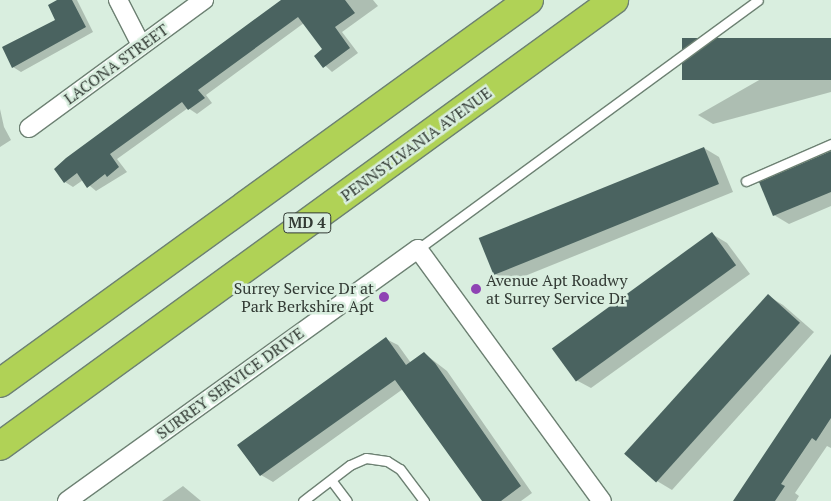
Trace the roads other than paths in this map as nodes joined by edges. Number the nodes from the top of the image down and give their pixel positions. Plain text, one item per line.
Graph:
1 (118, 0) edge
2 (204, 0) edge
3 (529, 0) edge
4 (614, 0) edge
5 (758, 0) edge
6 (141, 45) junction
7 (29, 128) dead end
8 (831, 144) edge
9 (746, 181) dead end
10 (418, 249) junction
11 (0, 383) edge
12 (0, 446) edge
13 (331, 480) junction
14 (67, 501) edge
15 (303, 501) edge
16 (347, 501) edge
17 (424, 501) edge
18 (602, 501) edge

1 - 6 street
2 - 6 street, LACONA STREET
3 - 11 highway
4 - 12 highway, PENNSYLVANIA AVENUE / MD 4
5 - 10 lane
6 - 7 street, LACONA STREET
8 - 9 lane
10 - 14 street, SURREY SERVICE DRIVE
10 - 18 street
13 - 15 lane
13 - 16 lane
13 - 17 lane

